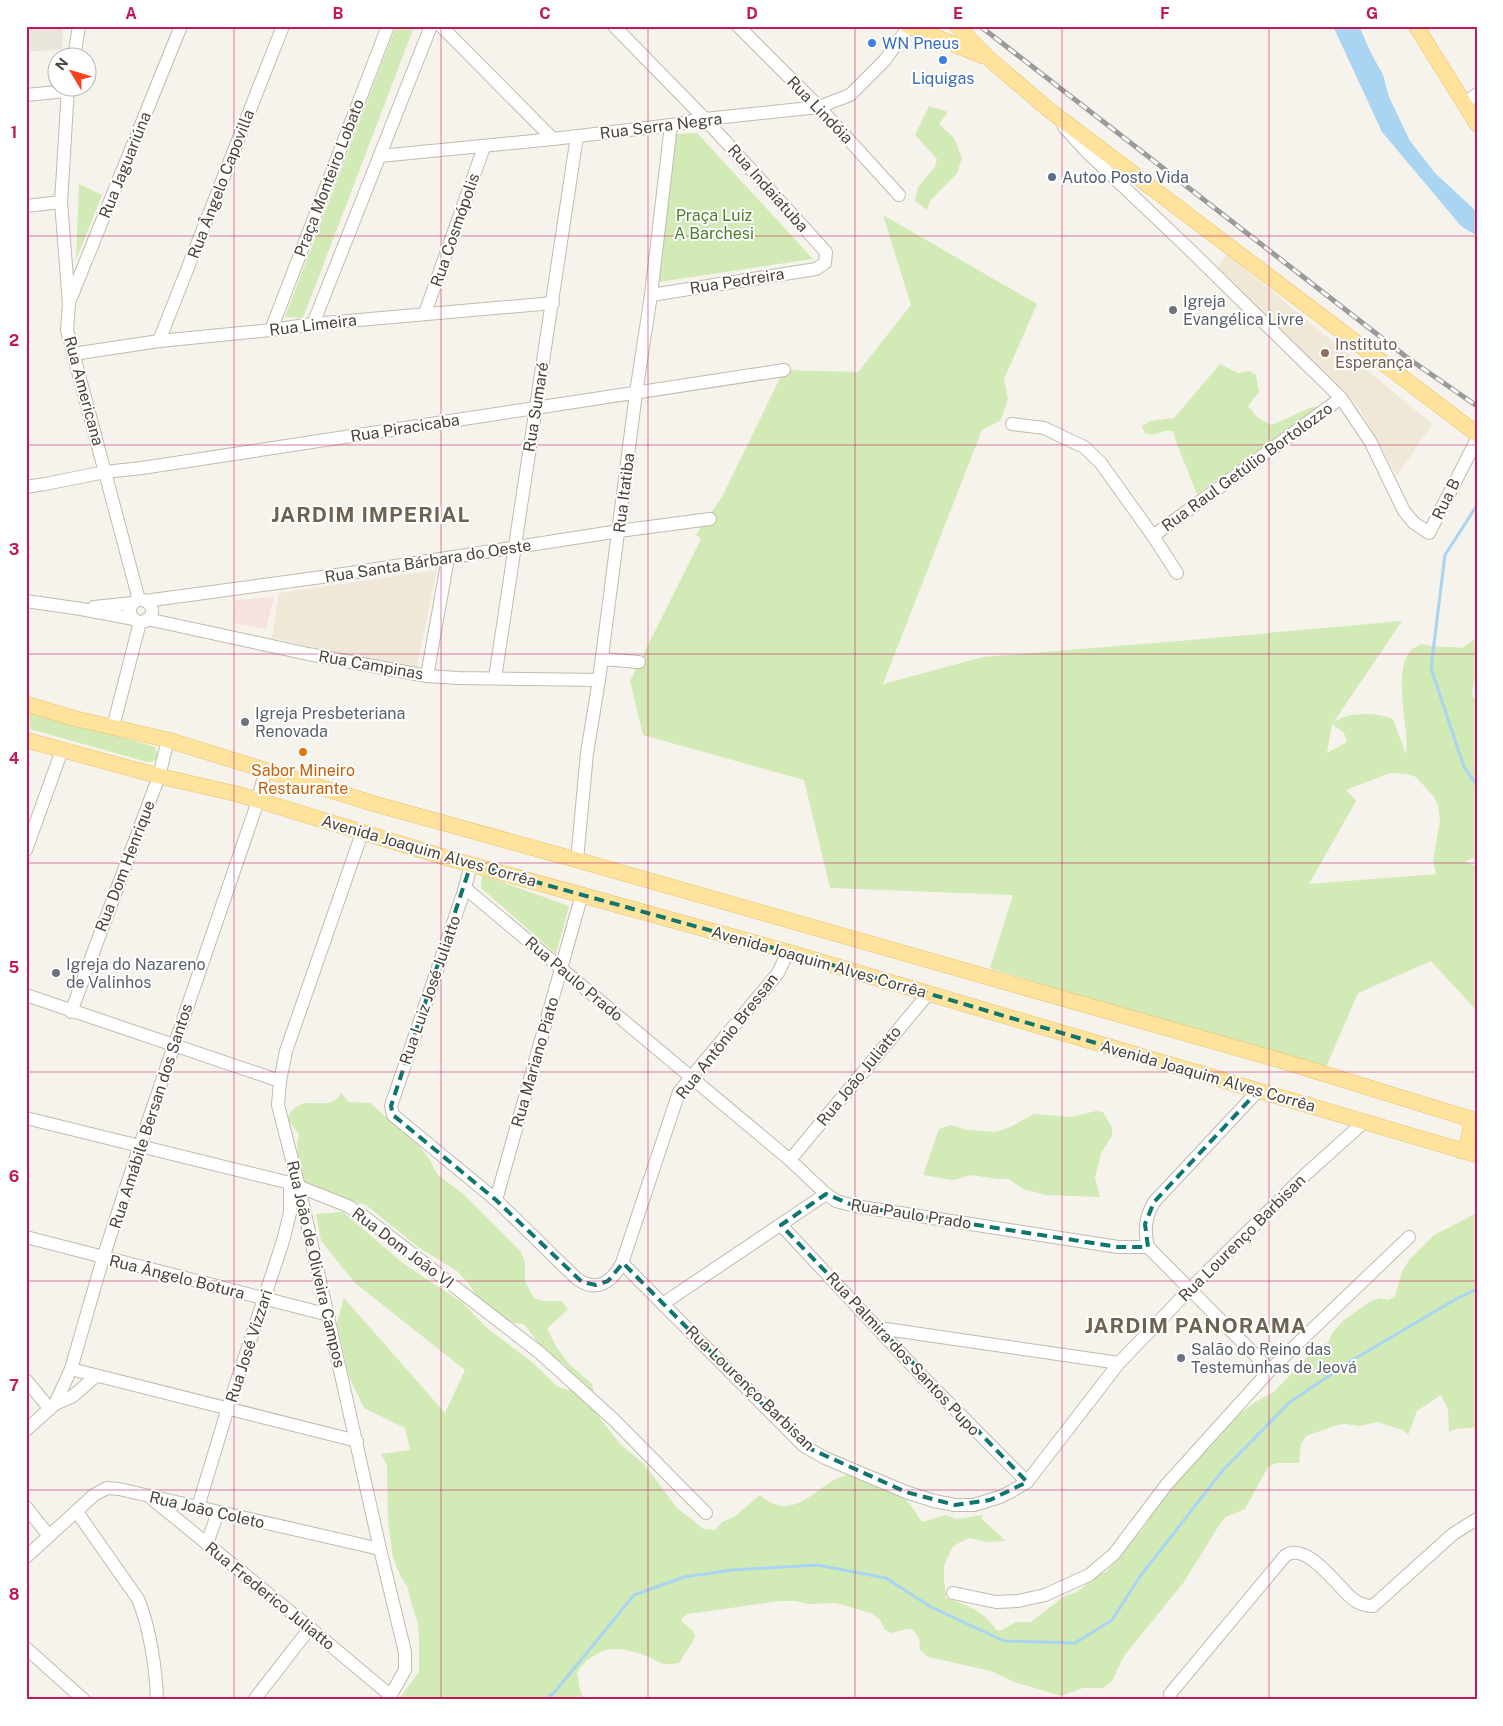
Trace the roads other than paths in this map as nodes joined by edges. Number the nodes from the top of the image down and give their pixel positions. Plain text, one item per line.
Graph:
1 (79, 26) edge
2 (181, 26) edge
3 (283, 26) edge
4 (388, 26) edge
5 (431, 26) edge
6 (440, 26) edge
7 (614, 26) edge
8 (738, 26) edge
9 (957, 26) edge
10 (1416, 26) edge
11 (909, 27) edge
12 (76, 48) edge
13 (987, 57) junction
14 (48, 92) edge
15 (26, 96) edge
16 (67, 98) edge
17 (1471, 98) edge
18 (819, 107) junction
19 (1049, 110) junction
20 (705, 119) junction
21 (1477, 124) edge
22 (671, 125) junction
23 (577, 136) junction
24 (553, 140) junction
25 (484, 147) junction
26 (380, 156) junction
27 (899, 195) dead end
28 (61, 202) junction
29 (26, 206) edge
30 (822, 266) joint
31 (651, 295) junction
32 (553, 302) junction
33 (69, 304) junction
34 (425, 313) junction
35 (313, 324) junction
36 (271, 330) junction
37 (160, 341) junction
38 (73, 354) junction
39 (784, 370) dead end
40 (636, 393) junction
41 (1341, 398) junction
42 (536, 408) junction
43 (1012, 424) dead end
44 (1477, 434) edge
45 (1477, 438) edge
46 (105, 472) junction
47 (26, 486) edge
48 (710, 519) dead end
49 (619, 531) junction
50 (1153, 536) junction
51 (515, 547) junction
52 (448, 558) junction
53 (1177, 573) dead end
54 (26, 601) edge
55 (139, 601) junction
56 (81, 609) junction
57 (140, 620) junction
58 (602, 659) junction
59 (639, 662) dead end
60 (427, 676) junction
61 (495, 678) junction
62 (599, 680) junction
63 (26, 704) edge
64 (112, 727) junction
65 (26, 740) edge
66 (168, 740) junction
67 (62, 750) junction
68 (265, 771) junction
69 (159, 776) junction
70 (258, 801) junction
71 (362, 832) junction
72 (26, 850) edge
73 (577, 860) junction
74 (470, 864) junction
75 (465, 888) junction
76 (582, 894) junction
77 (788, 952) junction
78 (562, 968) junction
79 (928, 994) junction
80 (26, 995) edge
81 (71, 1012) junction
82 (174, 1046) junction
83 (690, 1076) junction
84 (280, 1081) junction
85 (1258, 1091) junction
86 (26, 1118) edge
87 (1472, 1120) edge
88 (1364, 1122) junction
89 (140, 1145) junction
90 (1461, 1151) junction
91 (1477, 1155) edge
92 (790, 1160) junction
93 (295, 1185) junction
94 (826, 1194) junction
95 (496, 1200) junction
96 (781, 1224) junction
97 (26, 1237) edge
98 (1409, 1237) dead end
99 (1148, 1247) junction
100 (103, 1258) junction
101 (622, 1262) junction
102 (1189, 1290) junction
103 (265, 1299) junction
104 (664, 1303) junction
105 (329, 1315) junction
106 (879, 1328) junction
107 (1119, 1364) junction
108 (71, 1369) junction
109 (1270, 1370) junction
110 (96, 1376) junction
111 (26, 1380) edge
112 (53, 1407) junction
113 (228, 1408) junction
114 (26, 1430) edge
115 (357, 1441) junction
116 (1026, 1482) junction
117 (149, 1497) junction
118 (26, 1507) edge
119 (198, 1507) junction
120 (77, 1512) junction
121 (218, 1512) junction
122 (706, 1513) dead end
123 (1477, 1519) edge
124 (49, 1536) junction
125 (207, 1544) junction
126 (380, 1549) junction
127 (26, 1557) edge
128 (953, 1592) dead end
129 (310, 1628) junction
130 (26, 1648) edge
131 (1170, 1694) dead end
132 (389, 1698) edge
133 (84, 1700) edge
134 (156, 1700) edge
135 (254, 1700) edge

1 - 12 street
2 - 33 street, Rua Jaguariúna
3 - 37 street, Rua Ângelo Capovilla
4 - 36 street, Praça Monteiro Lobato
5 - 26 street
6 - 24 street
7 - 20 street, Rua Indaiatuba
8 - 18 street, Rua Lindóia
9 - 13 main road
10 - 17 main road
11 - 13 main road
11 - 18 street, Rua Serra Negra
13 - 19 main road
14 - 15 street
16 - 28 street, Rua Americana
17 - 21 main road
18 - 20 street, Rua Serra Negra
18 - 27 street, Rua Lindóia
19 - 41 street
19 - 44 main road
20 - 22 street, Rua Serra Negra
20 - 30 street, Rua Indaiatuba
22 - 23 street, Rua Serra Negra
22 - 31 street, Rua Itatiba
23 - 24 street, Rua Serra Negra
23 - 32 street, Rua Sumaré
24 - 25 street, Rua Serra Negra
25 - 26 street, Rua Serra Negra
25 - 34 street, Rua Cosmópolis
26 - 35 street
28 - 29 street
28 - 33 street, Rua Americana
30 - 31 street, Rua Pedreira
31 - 40 street, Rua Itatiba
32 - 34 street, Rua Limeira
32 - 42 street, Rua Sumaré
33 - 38 street, Rua Americana
34 - 35 street, Rua Limeira
35 - 36 street, Rua Limeira
36 - 37 street, Rua Limeira
37 - 38 street, Rua Limeira
38 - 46 street, Rua Americana
39 - 40 street, Rua Piracicaba
40 - 42 street, Rua Piracicaba
40 - 49 street, Rua Itatiba
41 - 45 street, Rua B
41 - 50 street, Rua Raul Getúlio Bortolozzo
42 - 46 street, Rua Piracicaba
42 - 51 street, Rua Sumaré
43 - 50 street
46 - 47 street, Rua Piracicaba
46 - 55 street, Rua Americana
48 - 49 street, Rua Santa Bárbara do Oeste
49 - 51 street, Rua Santa Bárbara do Oeste
49 - 58 street, Rua Itatiba
50 - 53 street
51 - 52 street, Rua Santa Bárbara do Oeste
51 - 61 street, Rua Sumaré
52 - 55 street, Rua Santa Bárbara do Oeste
52 - 60 street
54 - 56 street, Rua Campinas
55 - 56 street, Rua Campinas
55 - 57 street
55 - 57 street
56 - 57 street, Rua Campinas
57 - 60 street, Rua Campinas
57 - 64 street
58 - 59 street
58 - 62 street, Rua Itatiba
60 - 61 street, Rua Campinas
61 - 62 street, Rua Campinas
62 - 73 street, Rua Itatiba
63 - 64 main road, Avenida Joaquim Alves Corrêa
64 - 66 main road, Avenida Joaquim Alves Corrêa
65 - 67 main road, Avenida Joaquim Alves Corrêa
66 - 68 main road, Avenida Joaquim Alves Corrêa
66 - 69 street
67 - 69 main road, Avenida Joaquim Alves Corrêa
67 - 72 street
68 - 70 street, Rua Amábile Bersan dos Santos
68 - 73 main road, Avenida Joaquim Alves Corrêa
69 - 70 main road, Avenida Joaquim Alves Corrêa
69 - 81 street, Rua Dom Henrique
70 - 71 main road, Avenida Joaquim Alves Corrêa
70 - 82 street, Rua Amábile Bersan dos Santos
71 - 74 main road, Avenida Joaquim Alves Corrêa
71 - 84 street, Rua João de Oliveira Campos
73 - 87 main road, Avenida Joaquim Alves Corrêa
74 - 75 street, Rua Luiz José Juliatto
74 - 76 main road, Avenida Joaquim Alves Corrêa
75 - 78 street, Rua Paulo Prado
75 - 95 street, Rua Luiz José Juliatto
76 - 77 main road, Avenida Joaquim Alves Corrêa
76 - 78 street, Rua Mariano Piato
77 - 79 main road, Avenida Joaquim Alves Corrêa
77 - 83 street, Rua Antônio Bressan
78 - 83 street, Rua Paulo Prado
78 - 95 street, Rua Mariano Piato
79 - 85 main road, Avenida Joaquim Alves Corrêa
79 - 92 street, Rua João Juliatto
80 - 81 street
81 - 82 street
82 - 84 street
82 - 89 street, Rua Amábile Bersan dos Santos
83 - 92 street, Rua Paulo Prado
83 - 101 street, Rua Antônio Bressan
84 - 93 street, Rua João de Oliveira Campos
85 - 88 main road, Avenida Joaquim Alves Corrêa
85 - 99 street
86 - 89 street, Rua Dom João VI
87 - 90 main road
88 - 90 main road, Avenida Joaquim Alves Corrêa
88 - 102 street, Rua Lourenço Barbisan
89 - 93 street, Rua Dom João VI
89 - 100 street, Rua Amábile Bersan dos Santos
90 - 91 main road, Avenida Joaquim Alves Corrêa
92 - 94 street, Rua Paulo Prado
93 - 103 street, Rua José Vizzari
93 - 105 street, Rua João de Oliveira Campos
93 - 122 street, Rua Dom João VI
94 - 96 street
94 - 99 street, Rua Paulo Prado
95 - 101 street
96 - 104 street
96 - 106 street, Rua Palmira dos Santos Pupo
97 - 100 street, Rua Ângelo Botura
98 - 109 street
99 - 102 street
100 - 103 street, Rua Ângelo Botura
100 - 108 street, Rua Amábile Bersan dos Santos
101 - 104 street, Rua Lourenço Barbisan
102 - 107 street, Rua Lourenço Barbisan
102 - 109 street
103 - 105 street, Rua Ângelo Botura
103 - 113 street, Rua José Vizzari
104 - 116 street, Rua Lourenço Barbisan
105 - 115 street, Rua João de Oliveira Campos
106 - 107 street
106 - 116 street, Rua Palmira dos Santos Pupo
107 - 116 street, Rua Lourenço Barbisan
108 - 110 street
108 - 112 street, Rua Amábile Bersan dos Santos
109 - 128 street
110 - 112 street
110 - 113 street
111 - 112 street
112 - 114 street
113 - 115 street
113 - 119 street, Rua José Vizzari
115 - 126 street, Rua João de Oliveira Campos
117 - 119 street, Rua João Coleto
117 - 120 street, Rua João Coleto
117 - 125 street, Rua Frederico Juliatto
118 - 124 street
119 - 121 street, Rua João Coleto
120 - 124 street, Rua João Coleto
120 - 134 street
121 - 125 street
121 - 126 street, Rua João Coleto
123 - 131 street
124 - 127 street, Rua João Coleto
125 - 129 street, Rua Frederico Juliatto
126 - 132 street, Rua João de Oliveira Campos
129 - 132 street, Rua Frederico Juliatto
129 - 135 street
130 - 133 street

